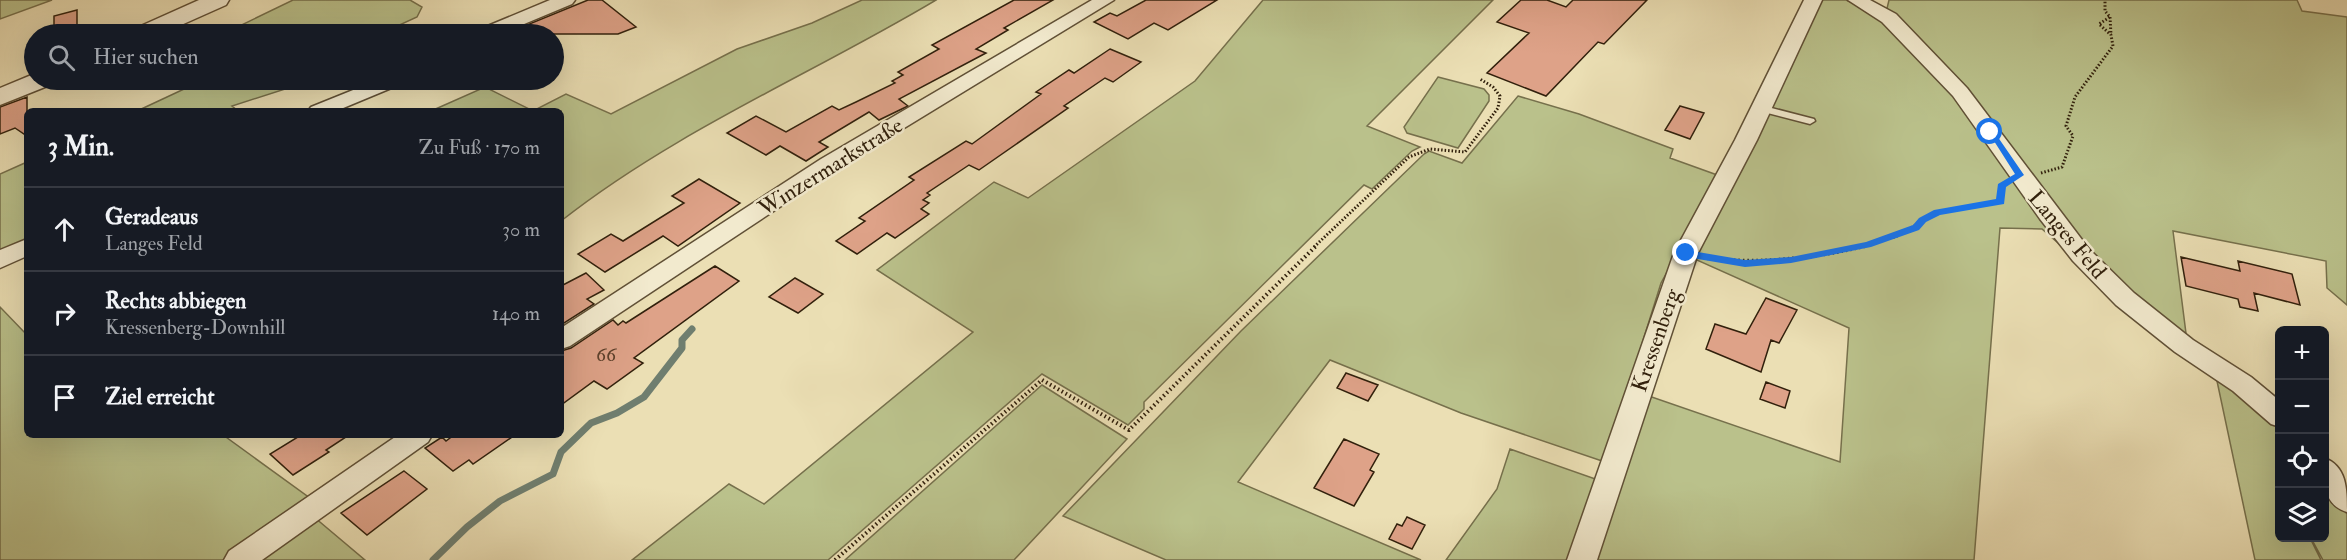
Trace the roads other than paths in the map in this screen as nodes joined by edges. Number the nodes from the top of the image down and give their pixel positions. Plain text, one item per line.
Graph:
1 (218, 0) edge
2 (567, 0) edge
3 (1106, 0) edge
4 (1813, 0) edge
5 (1857, 0) edge
6 (164, 24) edge
7 (508, 24) edge
8 (24, 87) edge
9 (369, 90) edge
10 (0, 97) edge
11 (325, 108) edge
12 (1760, 108) junction
13 (1810, 121) dead end
14 (24, 248) edge
15 (0, 260) edge
16 (564, 338) edge
17 (2275, 413) edge
18 (414, 438) edge
19 (2329, 475) edge
20 (2347, 501) edge
21 (239, 560) edge
22 (1582, 560) edge

1 - 6 street
2 - 7 street
3 - 16 street, Winzermarkstraße
4 - 12 street, Kressenberg
5 - 17 street, Langes Feld
8 - 10 street
9 - 11 street
12 - 13 lane
12 - 22 street, Kressenberg
14 - 15 street
18 - 21 street
19 - 20 street

